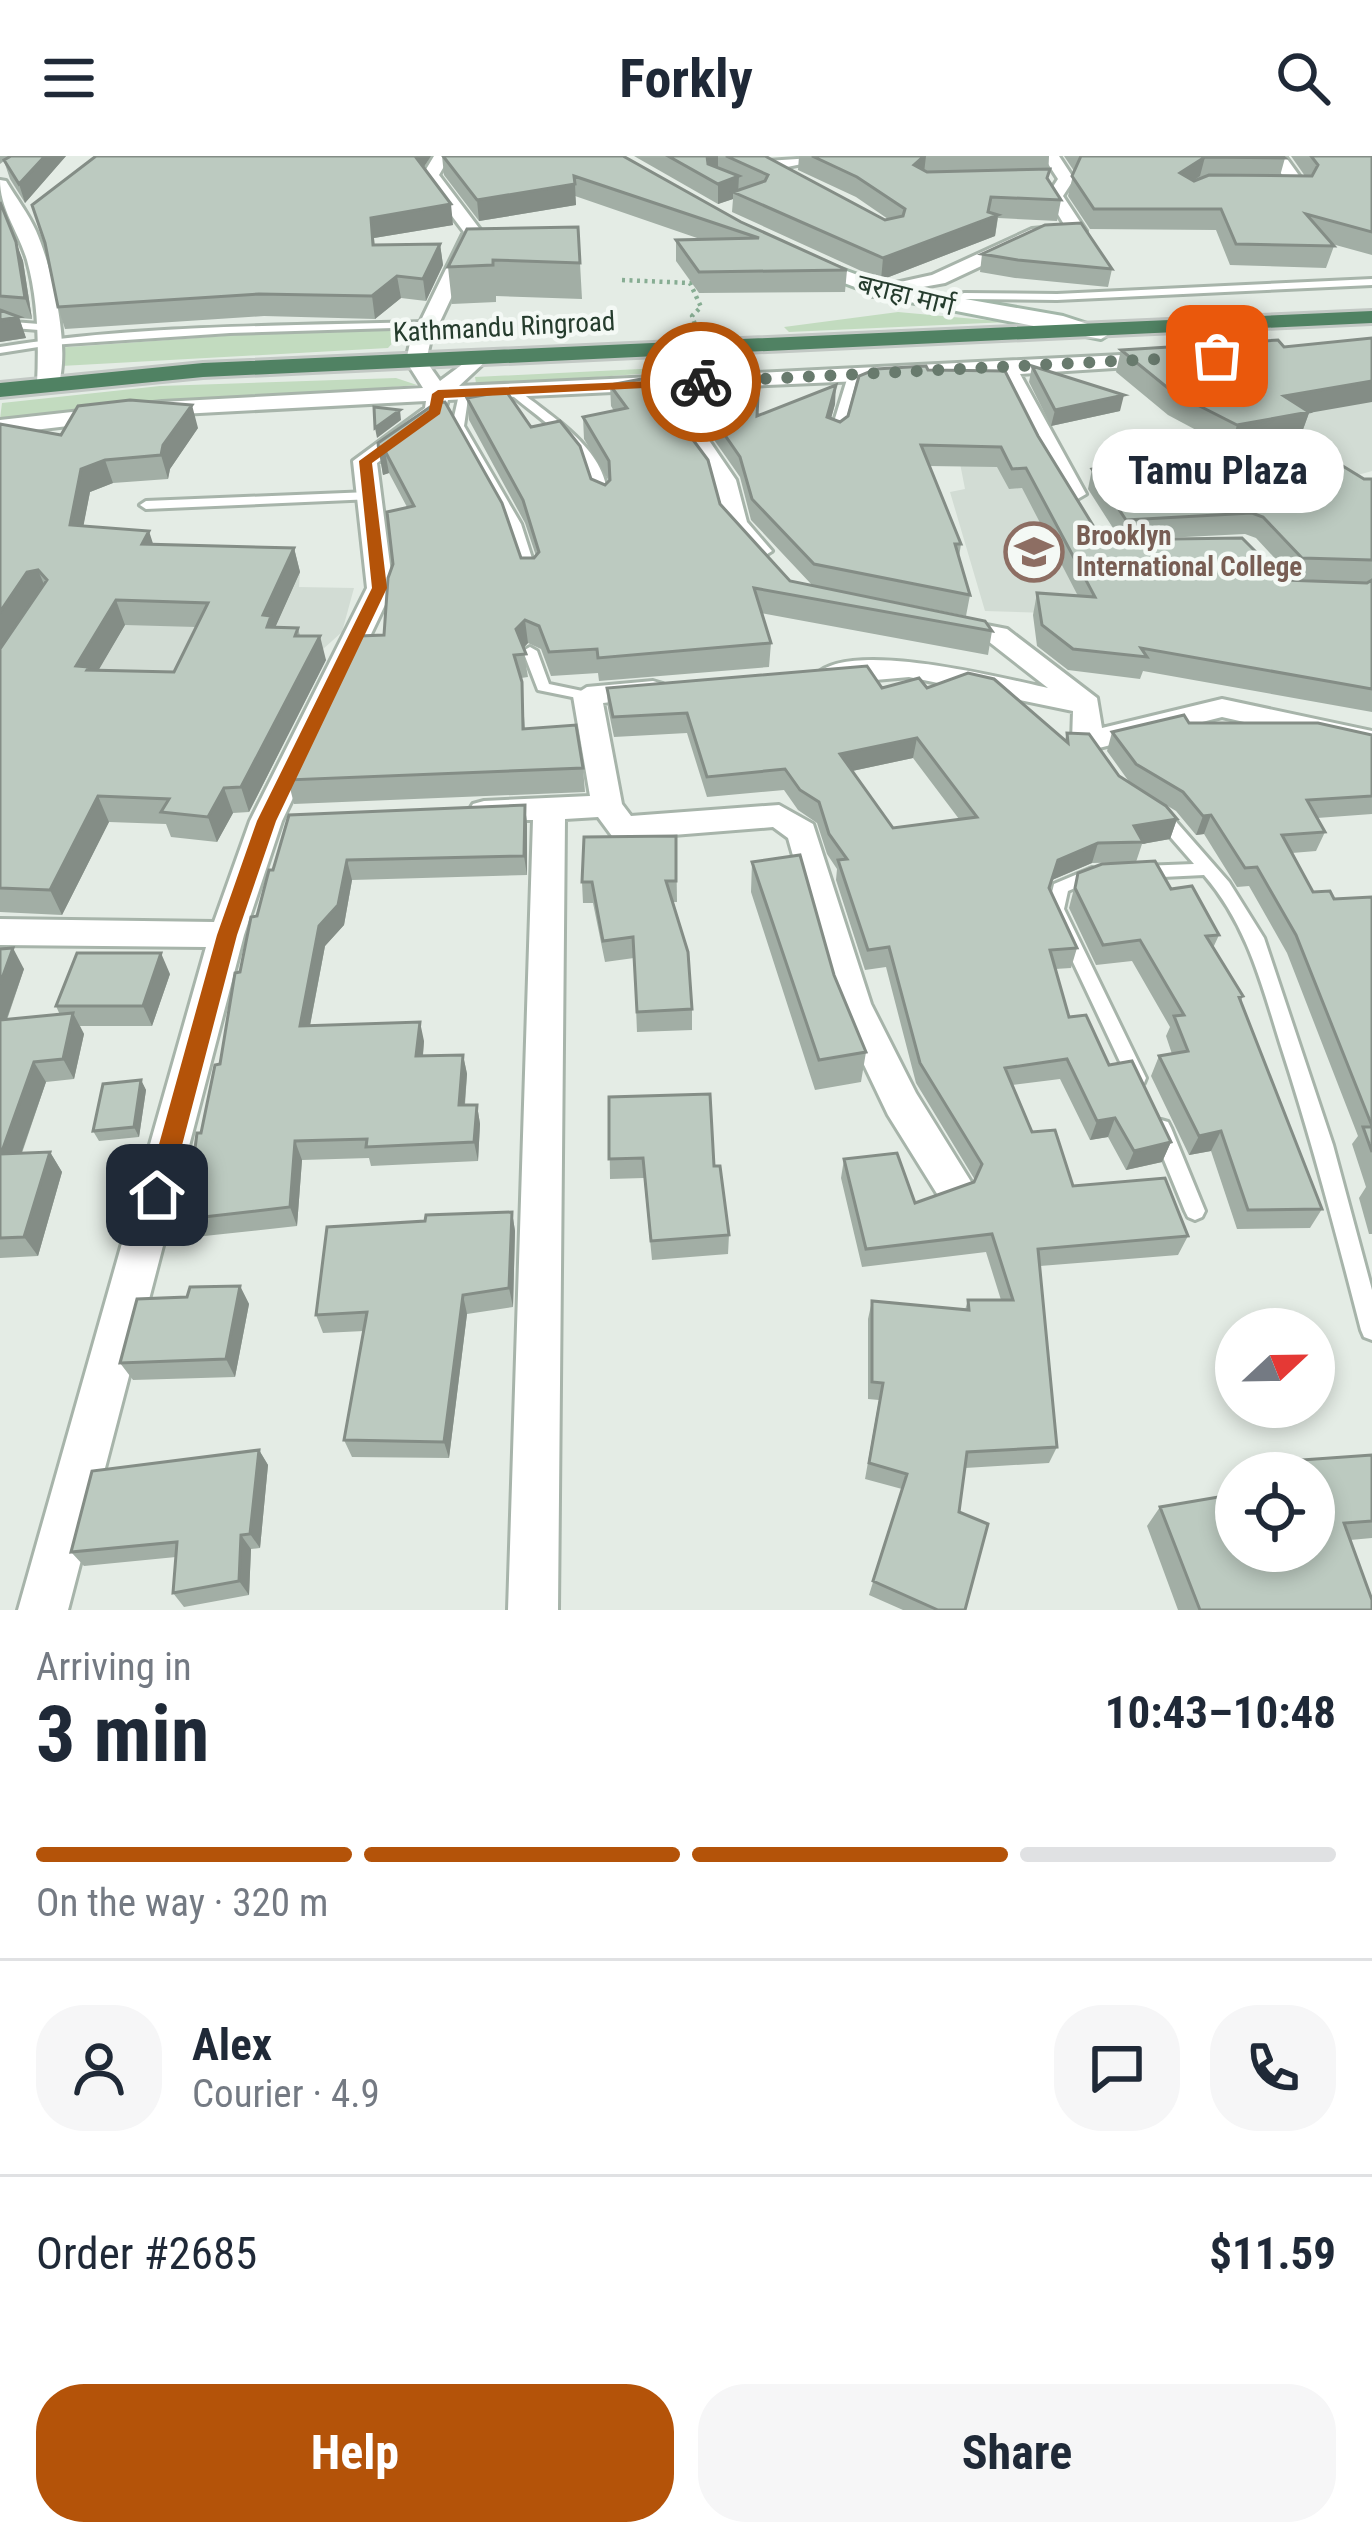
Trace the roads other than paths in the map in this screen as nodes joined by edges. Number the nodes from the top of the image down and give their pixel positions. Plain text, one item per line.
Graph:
1 (442, 156) edge
2 (704, 156) edge
3 (834, 156) edge
4 (1051, 156) edge
5 (1277, 156) edge
6 (767, 166) junction
7 (1066, 179) junction
8 (1042, 180) edge
9 (801, 183) edge
10 (1280, 188) edge
11 (2, 196) edge
12 (1002, 227) edge
13 (1037, 233) junction
14 (790, 254) edge
15 (1372, 282) edge
16 (880, 292) junction
17 (940, 305) junction
18 (1372, 316) edge
19 (0, 324) edge
20 (422, 325) junction
21 (1101, 332) junction
22 (51, 335) junction
23 (680, 348) junction
24 (0, 350) edge
25 (479, 358) junction
26 (1184, 358) edge
27 (416, 361) junction
28 (1007, 369) junction
29 (851, 378) junction
30 (687, 383) junction
31 (49, 384) junction
32 (0, 390) edge
33 (513, 391) junction
34 (451, 393) junction
35 (0, 427) edge
36 (836, 435) edge
37 (370, 496) junction
38 (602, 500) edge
39 (146, 506) dead end
40 (1086, 514) edge
41 (775, 567) edge
42 (531, 574) edge
43 (932, 622) edge
44 (530, 651) edge
45 (794, 678) edge
46 (679, 688) edge
47 (587, 696) junction
48 (1088, 704) junction
49 (1372, 741) edge
50 (1137, 799) edge
51 (607, 806) junction
52 (549, 810) junction
53 (455, 814) edge
54 (314, 820) edge
55 (266, 821) junction
56 (1207, 869) junction
57 (0, 932) edge
58 (227, 935) junction
59 (1147, 1098) edge
60 (1157, 1119) edge
61 (952, 1185) edge
62 (1195, 1211) dead end
63 (1372, 1330) edge
64 (44, 1610) edge
65 (533, 1610) edge

1 - 20 street
2 - 6 street
3 - 6 street
4 - 7 street
5 - 10 street
6 - 9 street
7 - 8 street
7 - 13 street
11 - 22 street
12 - 13 street
13 - 16 street
14 - 16 street, बराहा मार्ग
15 - 17 lane
16 - 17 street, बराहा मार्ग
17 - 21 street, बराहा मार्ग
18 - 21 highway, Kathmandu Ringroad
19 - 22 lane
20 - 22 lane
20 - 27 street
21 - 23 highway, Kathmandu Ringroad
22 - 24 lane
22 - 31 street
23 - 25 highway, Kathmandu Ringroad
23 - 30 street
25 - 27 highway, Kathmandu Ringroad
25 - 34 street
26 - 28 street
27 - 31 highway, Kathmandu Ringroad
27 - 34 street
28 - 29 street
28 - 40 street
29 - 30 street
29 - 36 lane
30 - 33 street
30 - 41 street
31 - 32 highway, Kathmandu Ringroad
33 - 34 street
33 - 38 lane
34 - 35 street
34 - 37 street
34 - 42 lane
37 - 39 lane
37 - 55 street
43 - 48 street
44 - 47 lane
45 - 48 street
46 - 47 street
47 - 51 street
48 - 49 street
50 - 56 lane
51 - 52 street
51 - 61 street
52 - 53 street
52 - 65 street
54 - 55 street
55 - 58 street
56 - 59 lane
56 - 63 lane
57 - 58 street
58 - 64 street
60 - 62 lane

